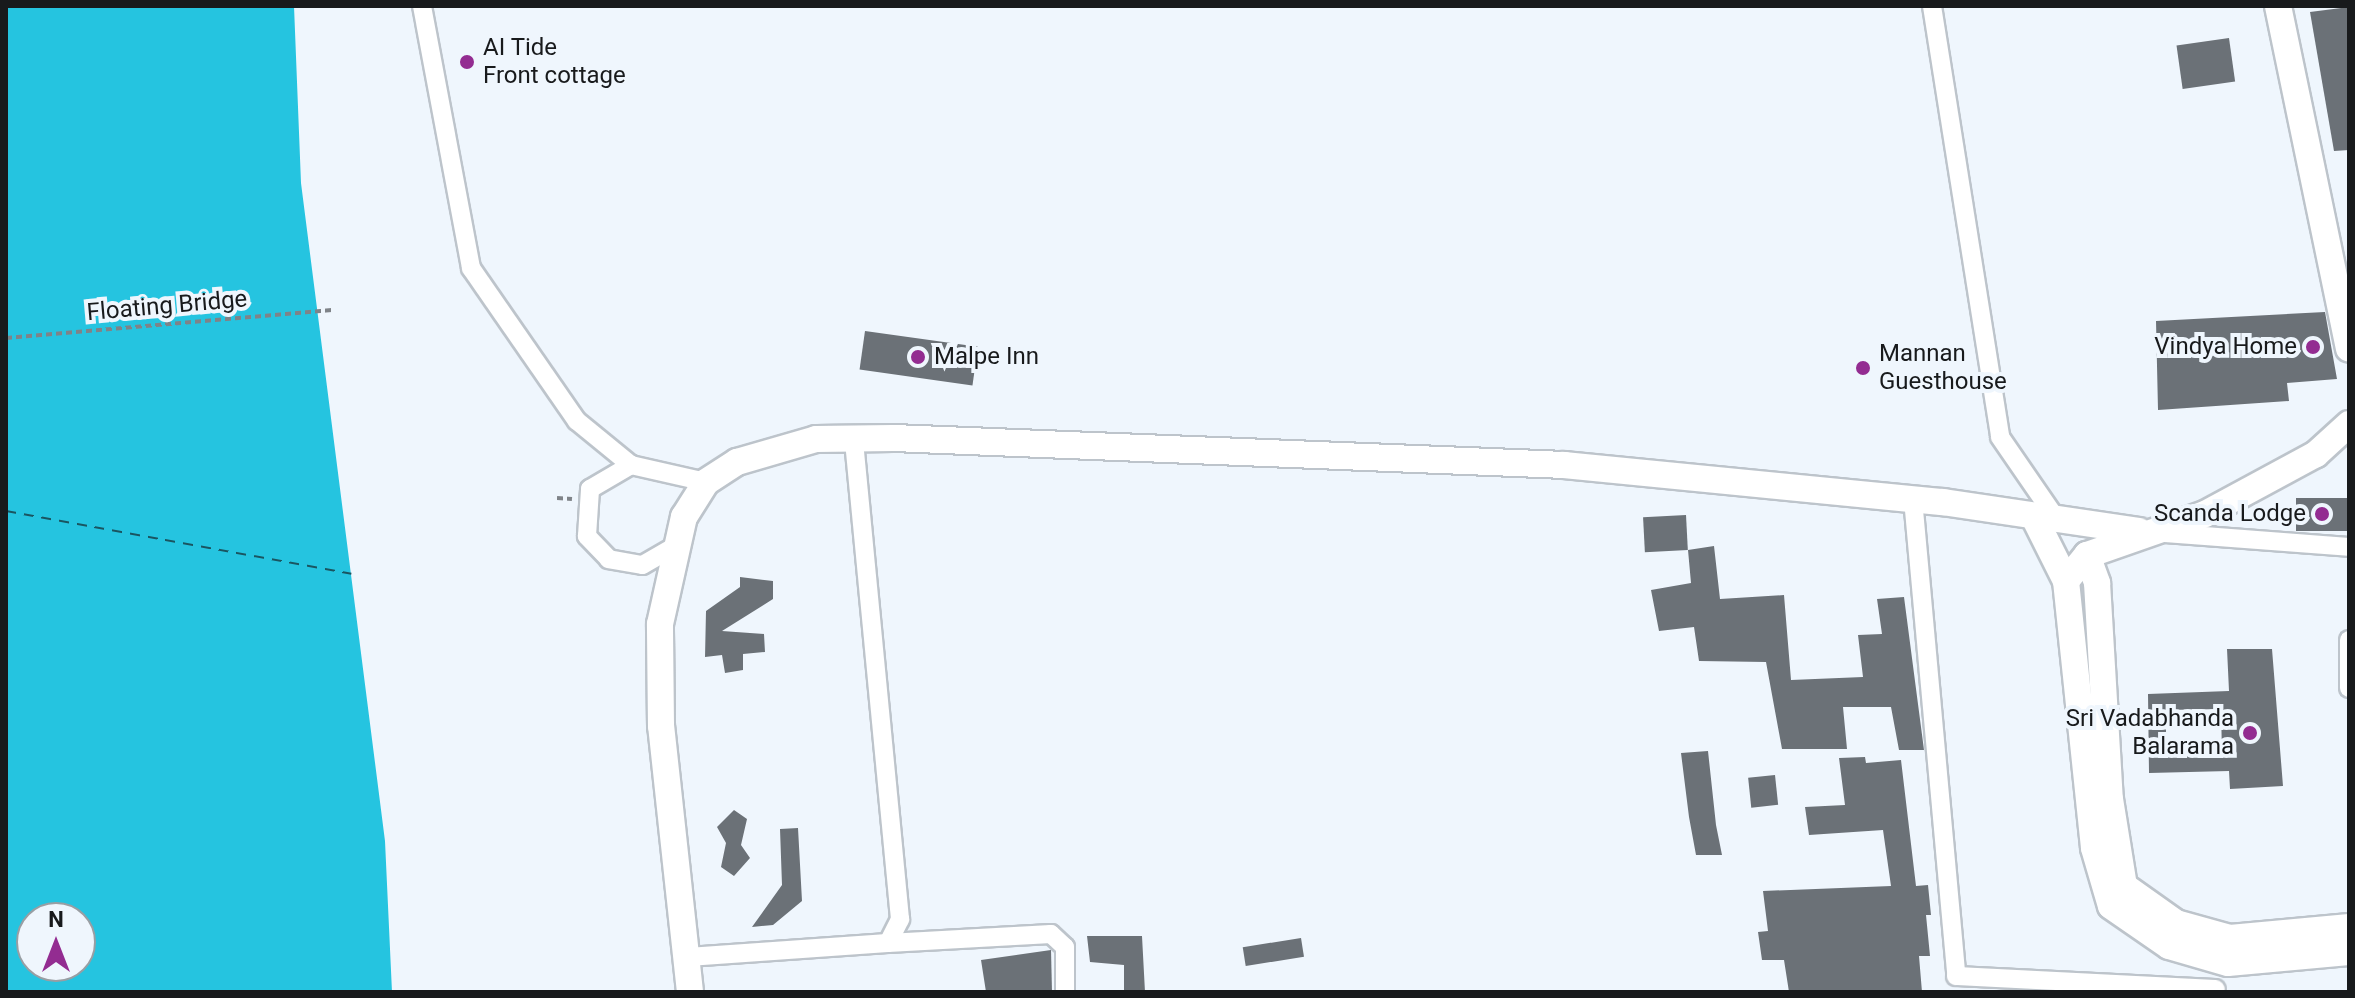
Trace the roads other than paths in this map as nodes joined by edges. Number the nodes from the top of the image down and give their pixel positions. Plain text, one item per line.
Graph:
1 (422, 6) edge
2 (1932, 6) edge
3 (2278, 6) edge
4 (2349, 349) edge
5 (2349, 424) edge
6 (854, 439) junction
7 (631, 465) junction
8 (661, 474) junction
9 (706, 482) junction
10 (1913, 499) junction
11 (684, 517) junction
12 (2048, 522) junction
13 (2139, 531) junction
14 (2349, 547) edge
15 (672, 548) junction
16 (2087, 555) junction
17 (2066, 581) junction
18 (2349, 640) edge
19 (2349, 688) edge
20 (2349, 927) edge
21 (888, 943) junction
22 (2349, 952) edge
23 (688, 957) junction
24 (2228, 963) junction
25 (2215, 990) edge
26 (690, 992) edge
27 (1065, 992) edge

1 - 7 street
2 - 12 street
3 - 4 street
5 - 13 street
6 - 9 street
6 - 10 street
6 - 21 street
7 - 8 street
7 - 15 street
8 - 9 street
8 - 11 street
9 - 11 street
10 - 12 street
10 - 25 street
11 - 15 street
12 - 13 street
12 - 17 street
13 - 14 street
13 - 16 street
15 - 23 street
16 - 17 street
16 - 20 street
17 - 24 street
18 - 19 street
21 - 23 street
21 - 27 street
22 - 24 street
23 - 26 street
24 - 25 street

